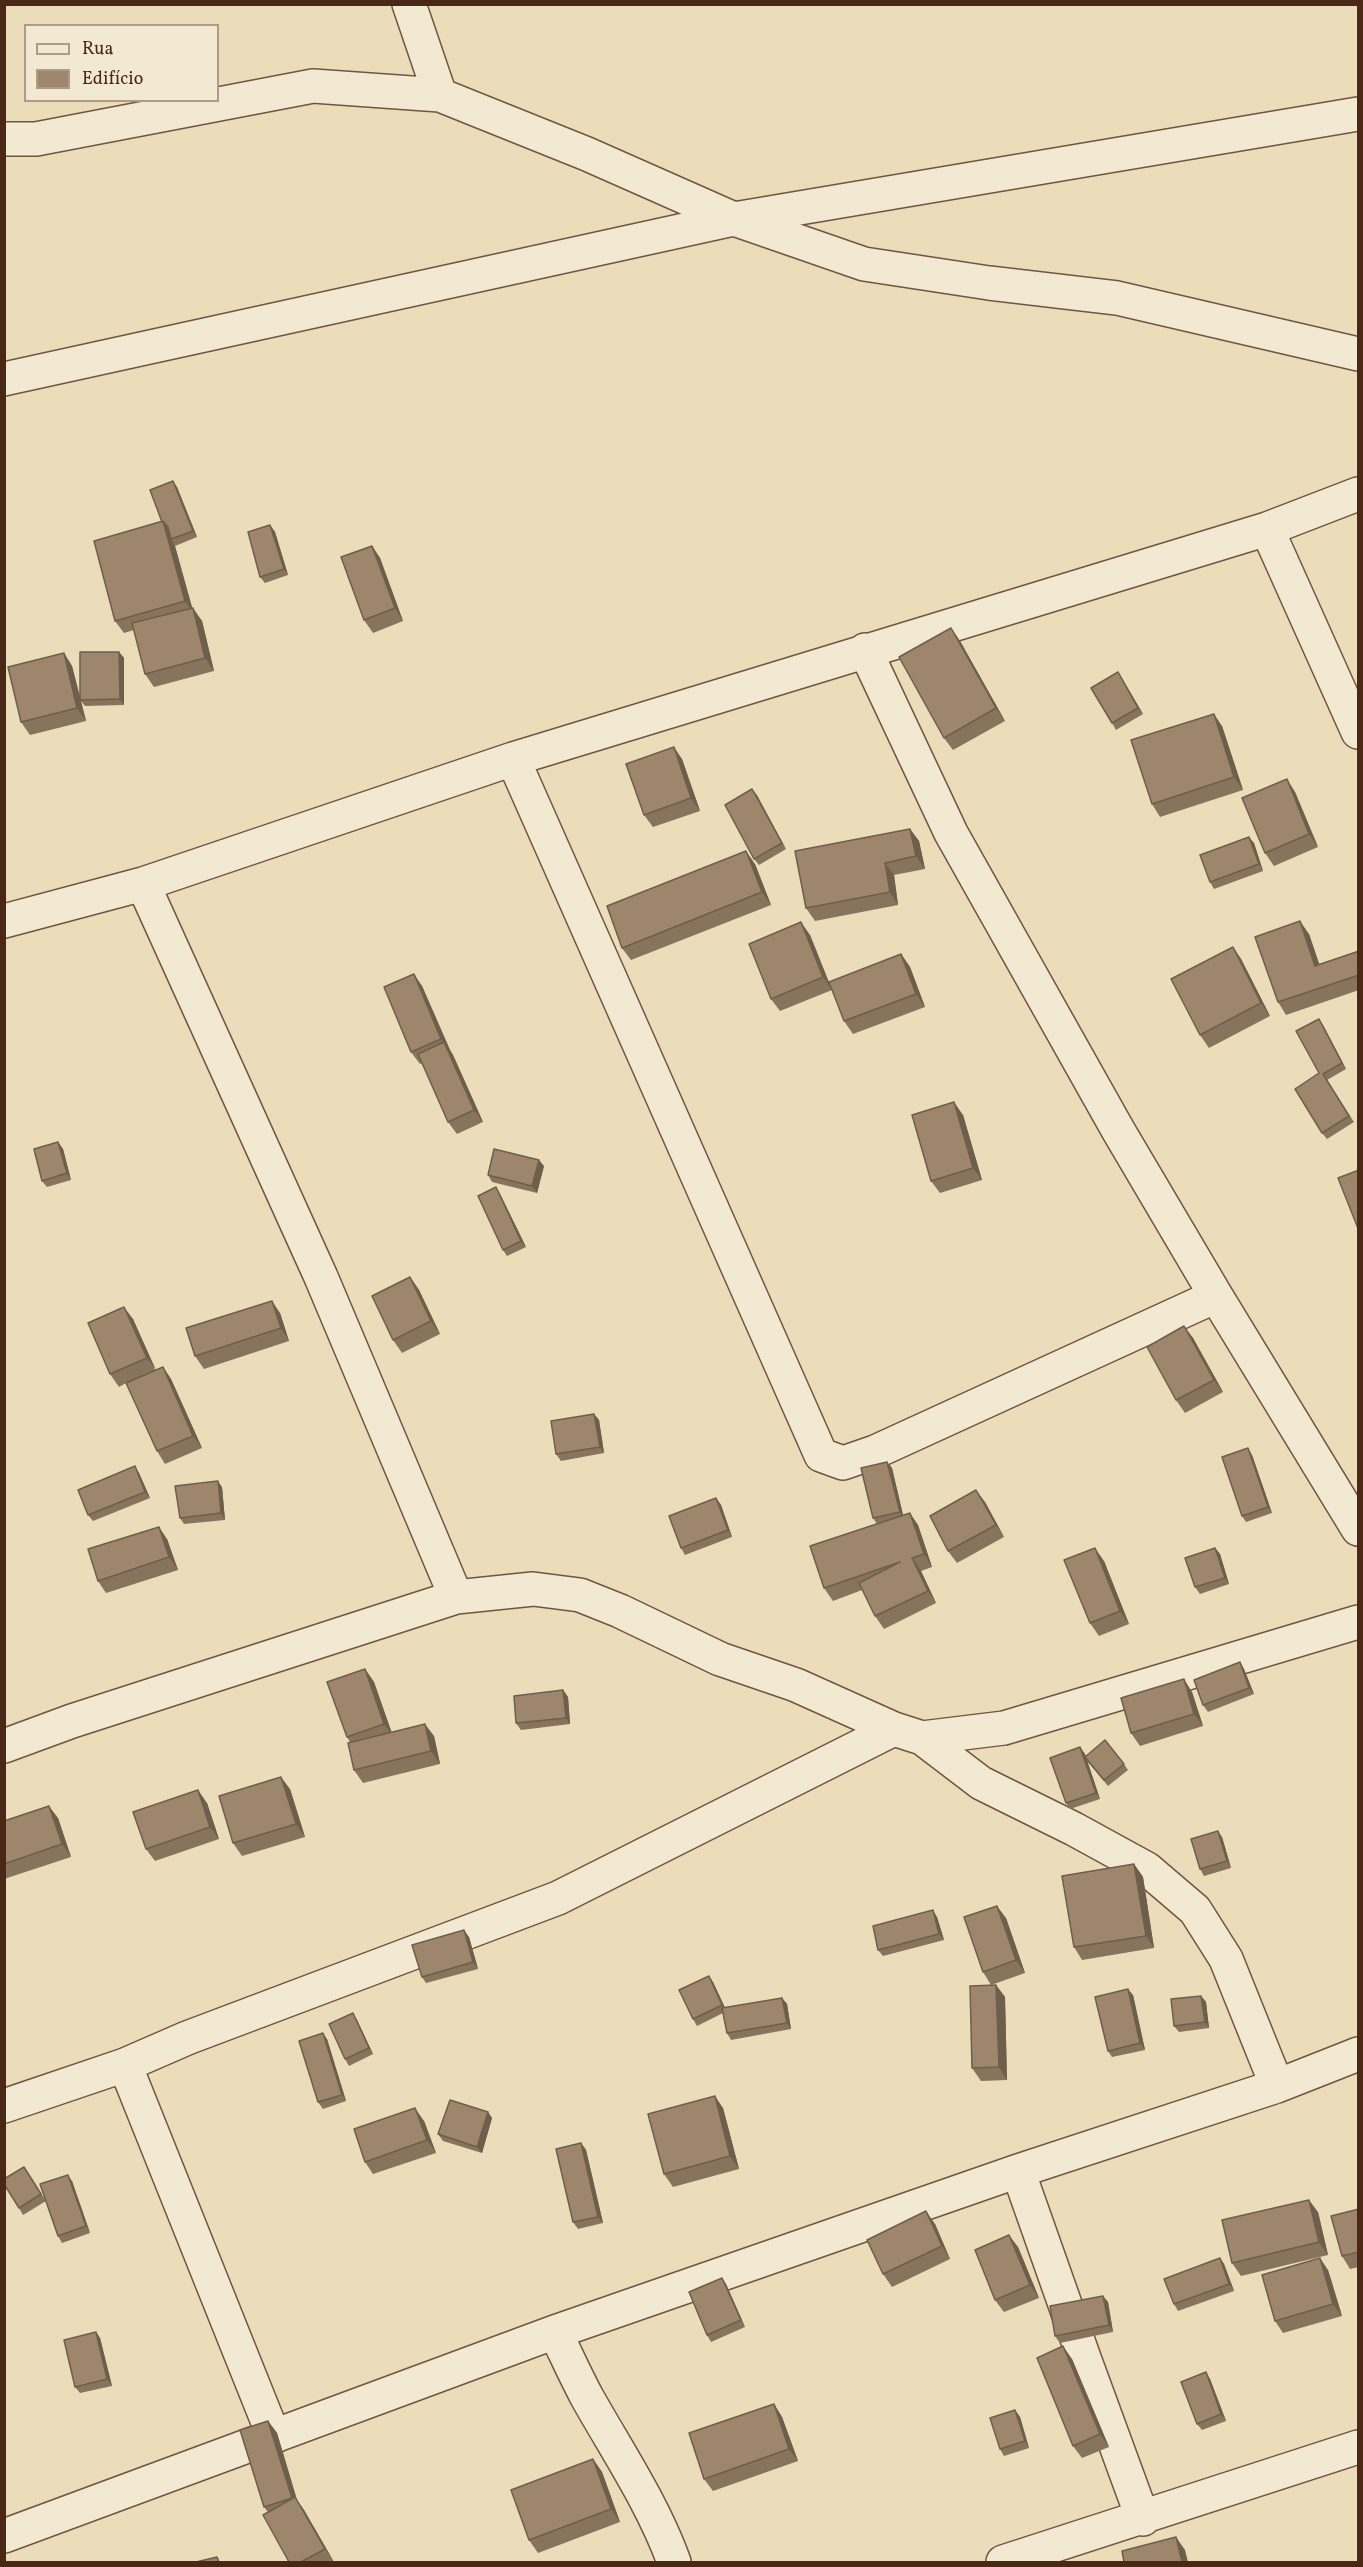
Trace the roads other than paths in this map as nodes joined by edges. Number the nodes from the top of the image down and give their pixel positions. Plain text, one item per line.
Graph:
1 (409, 4) edge
2 (440, 95) junction
3 (1359, 114) edge
4 (4, 139) edge
5 (734, 219) junction
6 (1359, 354) edge
7 (4, 379) edge
8 (1359, 494) edge
9 (1267, 529) junction
10 (865, 650) junction
11 (1359, 732) edge
12 (513, 759) junction
13 (142, 884) junction
14 (4, 921) edge
15 (1216, 1296) junction
16 (1359, 1529) edge
17 (456, 1597) junction
18 (1359, 1622) edge
19 (908, 1734) junction
20 (4, 1746) edge
21 (1359, 2054) edge
22 (125, 2065) junction
23 (1277, 2086) junction
24 (4, 2106) edge
25 (1018, 2171) junction
26 (555, 2332) junction
27 (274, 2437) junction
28 (1359, 2446) edge
29 (1143, 2519) junction
30 (1099, 2532) junction
31 (4, 2536) edge
32 (674, 2562) edge
33 (1003, 2562) edge
34 (1090, 2562) edge

1 - 2 street
2 - 4 street
2 - 5 street
3 - 5 street
5 - 6 street
5 - 7 street
8 - 9 street
9 - 10 street
9 - 11 street
10 - 12 street
10 - 15 street
12 - 13 street
12 - 15 street
13 - 14 street
13 - 17 street
15 - 16 street
17 - 19 street
17 - 20 street
18 - 19 street
19 - 22 street
19 - 23 street
21 - 23 street
22 - 24 street
22 - 27 street
23 - 25 street
25 - 26 street
25 - 29 street
26 - 27 street
26 - 32 street
27 - 31 street
28 - 29 street
29 - 30 street
30 - 33 street
30 - 34 street

